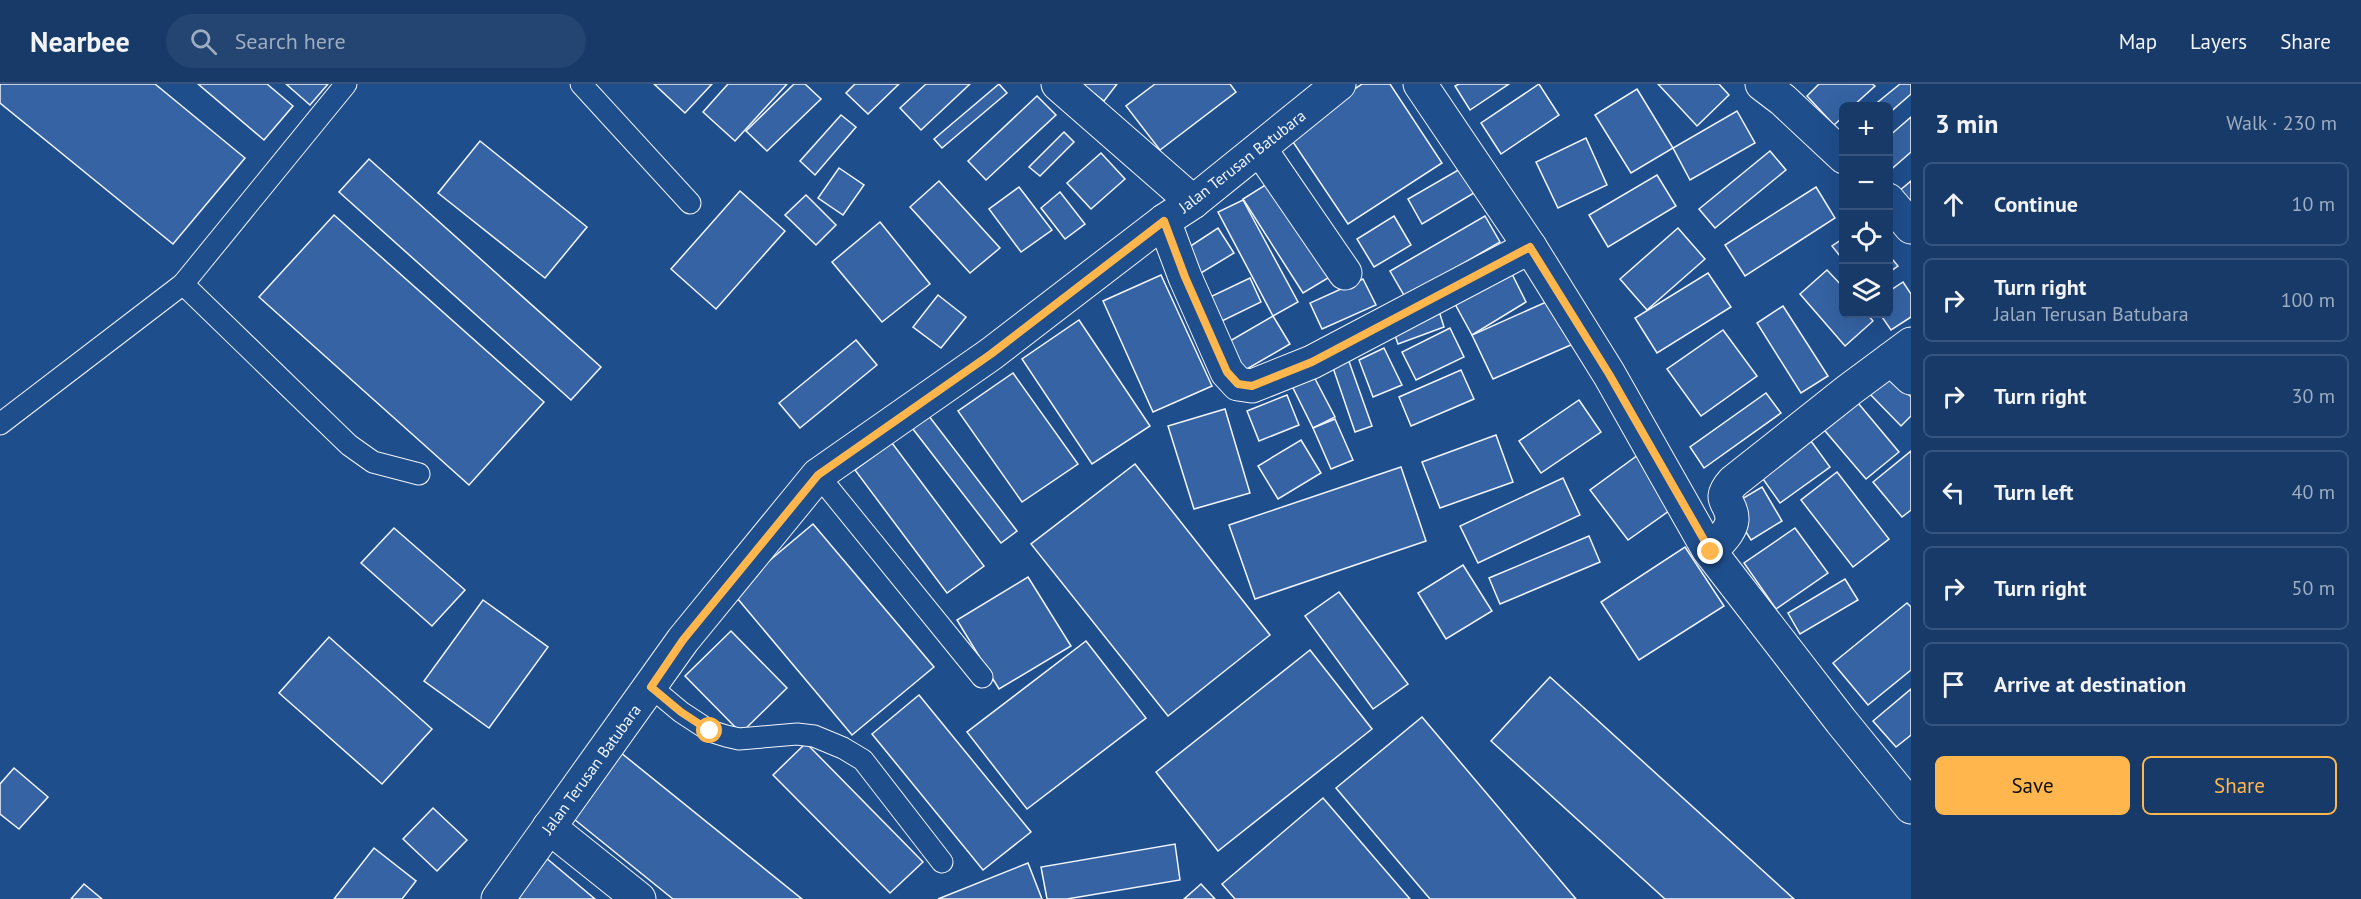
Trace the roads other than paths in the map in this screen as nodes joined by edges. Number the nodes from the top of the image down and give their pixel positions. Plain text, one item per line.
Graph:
1 (346, 84) edge
2 (581, 84) edge
3 (1058, 84) edge
4 (1339, 84) edge
5 (1420, 84) edge
6 (1762, 84) edge
7 (1260, 149) junction
8 (1843, 156) edge
9 (1193, 202) junction
10 (690, 203) dead end
11 (1893, 206) edge
12 (1164, 221) junction
13 (1911, 227) edge
14 (1530, 247) junction
15 (1346, 273) dead end
16 (183, 284) junction
17 (1904, 360) edge
18 (0, 424) edge
19 (419, 474) dead end
20 (818, 475) junction
21 (1711, 552) junction
22 (982, 677) dead end
23 (651, 687) junction
24 (1911, 807) edge
25 (549, 827) junction
26 (942, 862) dead end
27 (498, 899) edge
28 (639, 899) edge

1 - 16 lane
2 - 10 lane
3 - 9 street
4 - 7 street, Jalan Terusan Batubara
5 - 14 street
6 - 8 street
7 - 9 street, Jalan Terusan Batubara
7 - 15 street
9 - 12 street, Jalan Terusan Batubara
11 - 13 street
12 - 14 street
12 - 20 street, Jalan Terusan Batubara
14 - 21 street
16 - 18 lane
16 - 19 lane
17 - 21 street
20 - 22 lane
20 - 23 street, Jalan Terusan Batubara
21 - 24 street
23 - 25 street, Jalan Terusan Batubara
23 - 26 lane
25 - 27 street, Jalan Terusan Batubara
25 - 28 street

